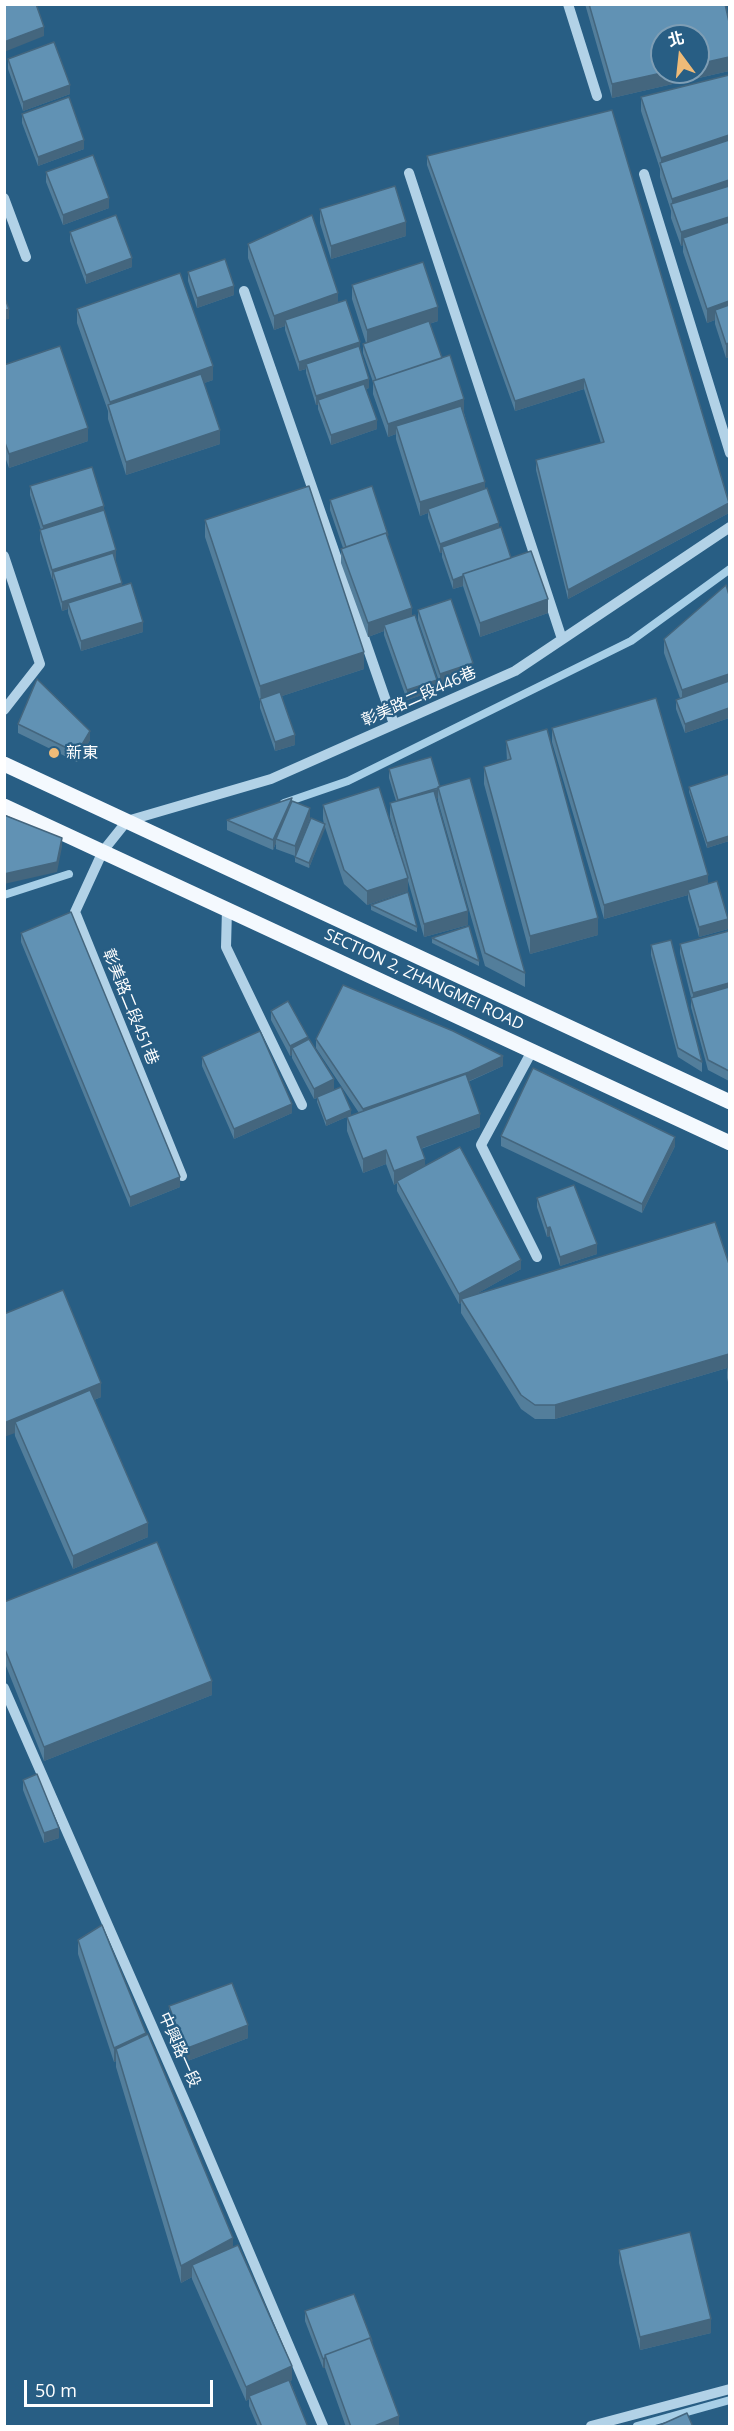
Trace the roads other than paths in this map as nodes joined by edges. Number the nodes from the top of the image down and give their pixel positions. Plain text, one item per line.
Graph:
1 (568, 4) edge
2 (597, 96) dead end
3 (409, 173) dead end
4 (644, 174) dead end
5 (4, 198) edge
6 (26, 257) dead end
7 (244, 291) dead end
8 (729, 453) edge
9 (729, 527) edge
10 (4, 556) edge
11 (562, 639) junction
12 (4, 710) edge
13 (394, 724) junction
14 (4, 764) edge
15 (4, 806) edge
16 (127, 821) junction
17 (103, 851) junction
18 (227, 909) junction
19 (532, 1051) junction
20 (729, 1102) edge
21 (302, 1105) dead end
22 (729, 1143) edge
23 (182, 1176) edge
24 (537, 1257) dead end
25 (4, 1688) edge
26 (729, 2389) edge
27 (323, 2427) edge
28 (591, 2427) edge

1 - 2 street
3 - 11 street
4 - 8 street
5 - 6 street
7 - 13 street
9 - 11 street, 彰美路二段446巷
10 - 12 street
11 - 13 street, 彰美路二段446巷
13 - 16 street, 彰美路二段446巷
14 - 16 main road, SECTION 2, ZHANGMEI ROAD
15 - 17 main road, SECTION 2, ZHANGMEI ROAD
16 - 17 street
16 - 20 main road, SECTION 2, ZHANGMEI ROAD
17 - 18 main road, SECTION 2, ZHANGMEI ROAD
17 - 23 street, 彰美路二段451巷
18 - 19 main road, SECTION 2, ZHANGMEI ROAD
18 - 21 street
19 - 22 main road, SECTION 2, ZHANGMEI ROAD
19 - 24 street
25 - 27 street, 中興路一段
26 - 28 street

